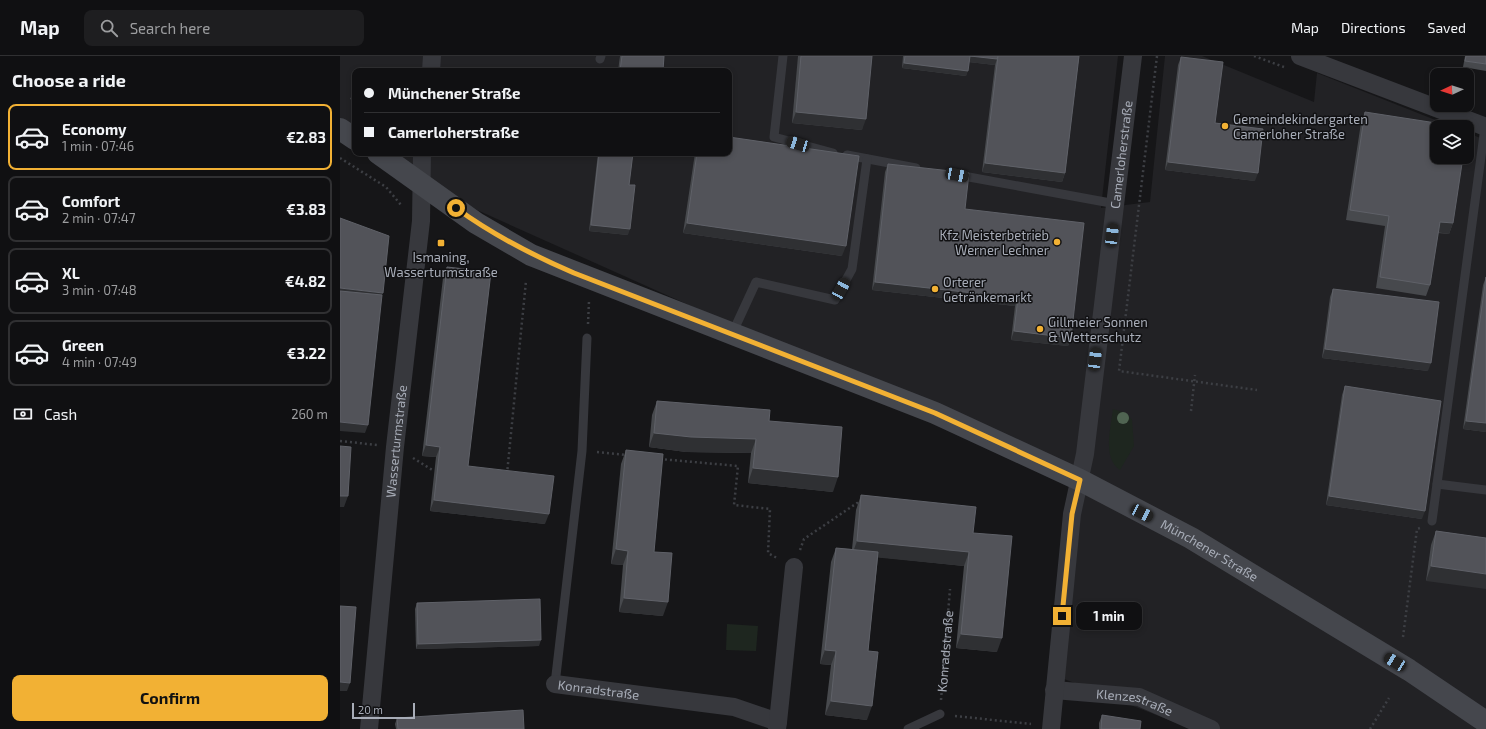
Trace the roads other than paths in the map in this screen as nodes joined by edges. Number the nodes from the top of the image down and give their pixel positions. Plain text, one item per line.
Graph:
1 (432, 56) edge
2 (783, 56) edge
3 (1132, 56) edge
4 (1300, 56) edge
5 (431, 68) edge
6 (1485, 127) edge
7 (340, 129) edge
8 (352, 137) edge
9 (383, 156) edge
10 (422, 156) edge
11 (867, 159) junction
12 (922, 169) edge
13 (945, 173) edge
14 (420, 185) junction
15 (1116, 204) junction
16 (732, 334) junction
17 (587, 338) road end
18 (1080, 480) junction
19 (1437, 484) junction
20 (1486, 490) edge
21 (1432, 522) road end
22 (794, 567) road end
23 (555, 684) joint
24 (1054, 690) junction
25 (940, 714) road end
26 (1486, 722) edge
27 (778, 726) edge
28 (1051, 727) edge
29 (369, 729) edge
30 (908, 729) edge
31 (1211, 729) edge

1 - 5 street
2 - 11 lane
3 - 15 street, Camerloherstraße
4 - 6 street
6 - 19 lane
7 - 8 main road
9 - 14 main road, Münchener Straße
10 - 14 street, Wasserturmstraße
11 - 12 lane
11 - 16 lane
13 - 15 lane
14 - 16 main road, Münchener Straße
14 - 29 street, Wasserturmstraße
15 - 18 street, Camerloherstraße
16 - 18 main road, Münchener Straße
17 - 23 lane, Konradstraße
18 - 24 street, Camerloherstraße
18 - 26 main road, Münchener Straße
19 - 20 lane
19 - 21 lane
22 - 27 street, Konradstraße
23 - 27 street, Konradstraße
24 - 28 street, Camerloherstraße
24 - 31 street, Klenzestraße
25 - 30 lane

